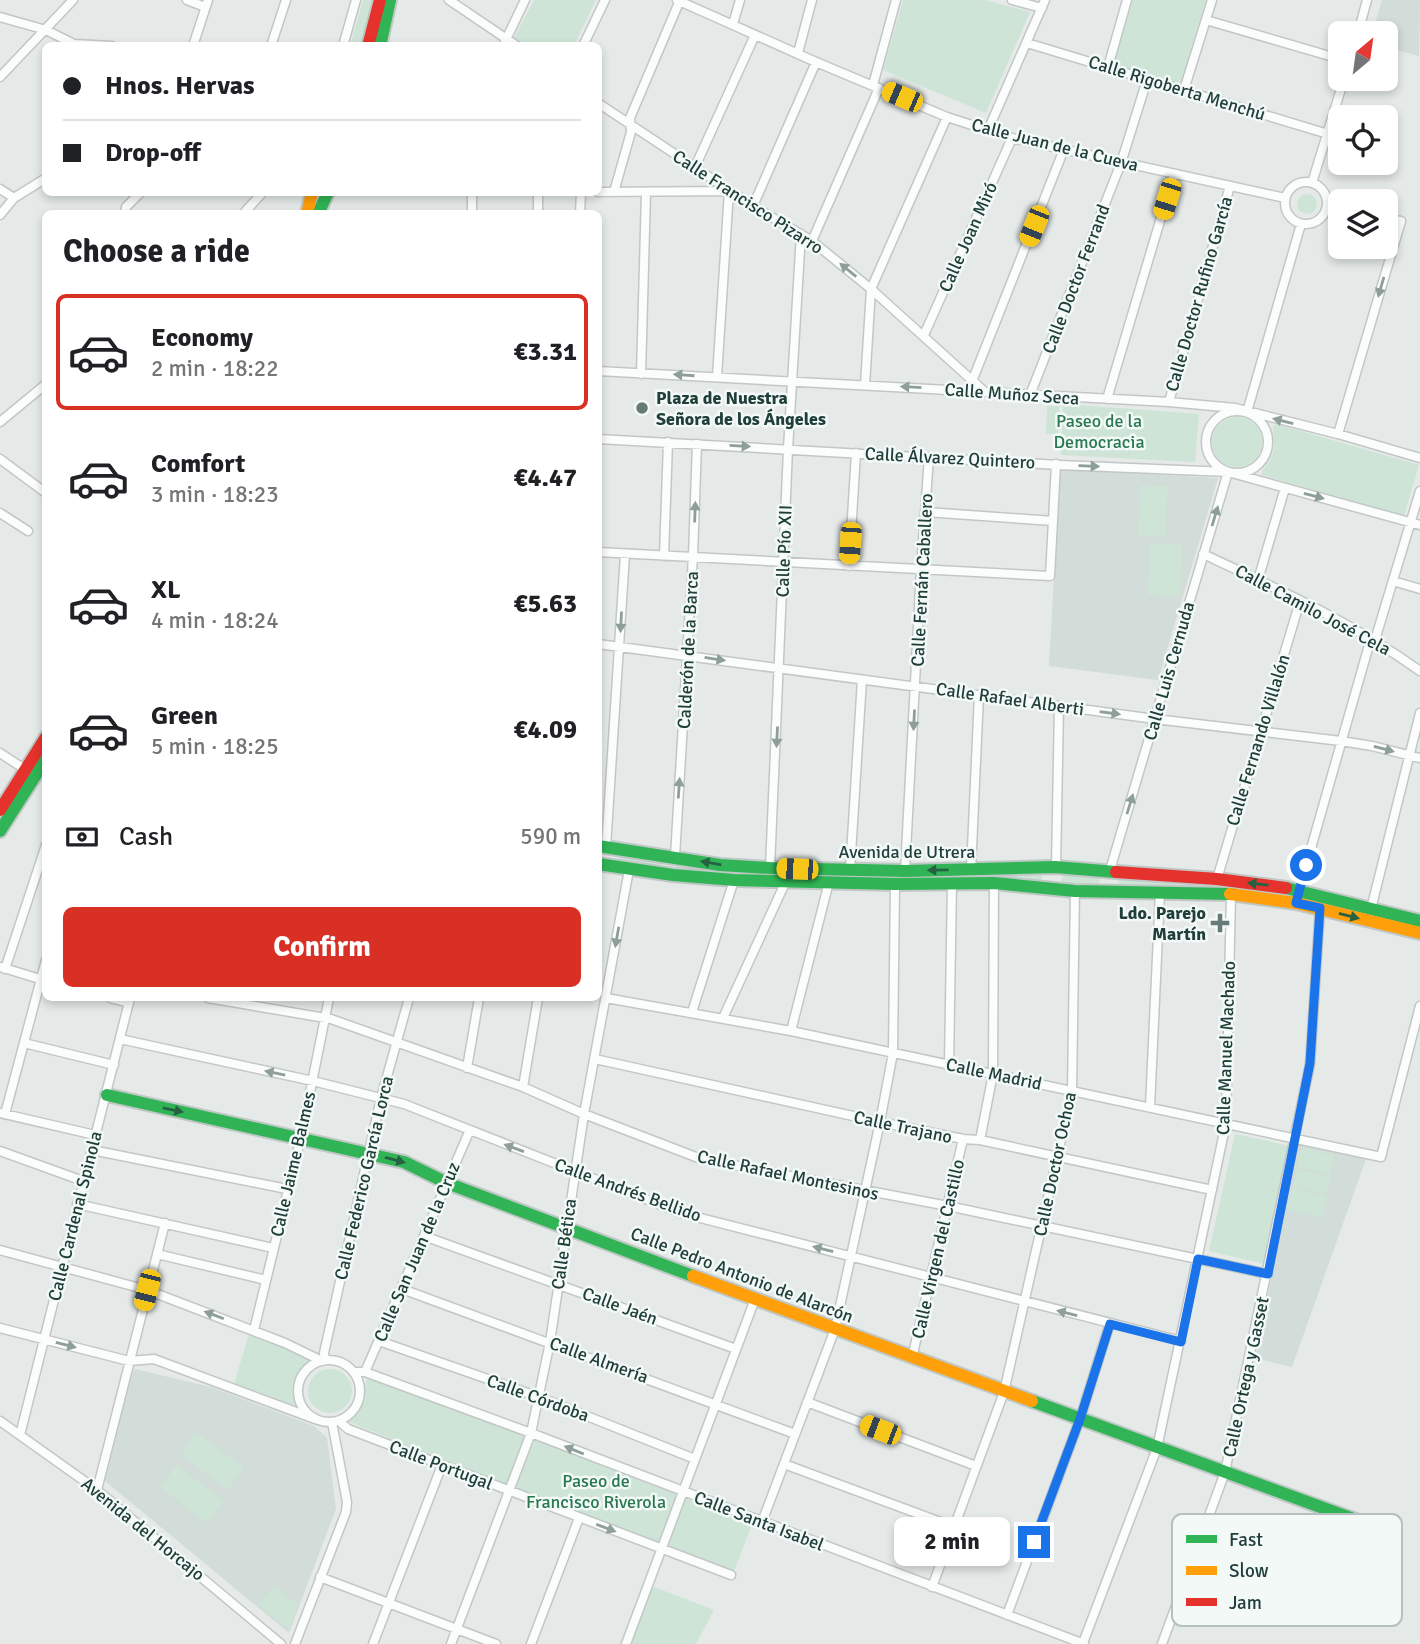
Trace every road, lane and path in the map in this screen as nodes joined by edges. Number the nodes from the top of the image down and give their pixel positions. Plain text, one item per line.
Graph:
1 (73, 0) edge
2 (187, 0) edge
3 (286, 0) edge
4 (356, 0) edge
5 (380, 0) edge
6 (390, 0) edge
7 (449, 0) edge
8 (525, 0) edge
9 (605, 0) edge
10 (679, 0) edge
11 (740, 0) edge
12 (812, 0) edge
13 (896, 0) edge
14 (1012, 0) edge
15 (1127, 0) edge
16 (1212, 0) edge
17 (1367, 0) edge
18 (207, 4) edge
19 (1043, 4) edge
20 (0, 17) edge
21 (1206, 20) junction
22 (1361, 21) edge
23 (733, 24) junction
24 (46, 30) junction
25 (755, 35) junction
26 (70, 42) edge
27 (194, 42) edge
28 (272, 42) edge
29 (344, 42) edge
30 (369, 42) edge
31 (381, 42) edge
32 (505, 42) edge
33 (585, 42) edge
34 (1027, 43) junction
35 (798, 53) junction
36 (1328, 56) edge
37 (816, 62) junction
38 (1108, 67) junction
39 (0, 77) edge
40 (1147, 80) junction
41 (876, 86) junction
42 (1184, 90) junction
43 (602, 106) edge
44 (947, 117) junction
45 (630, 125) junction
46 (988, 130) junction
47 (1328, 134) joint
48 (1012, 138) junction
49 (1064, 149) junction
50 (1121, 163) junction
51 (695, 167) junction
52 (1174, 174) junction
53 (42, 180) edge
54 (1312, 183) junction
55 (1230, 186) junction
56 (0, 189) edge
57 (729, 191) junction
58 (602, 192) edge
59 (614, 192) junction
60 (646, 193) junction
61 (137, 196) edge
62 (259, 196) edge
63 (14, 198) junction
64 (1285, 198) junction
65 (753, 206) junction
66 (1328, 208) joint
67 (126, 210) edge
68 (247, 210) edge
69 (0, 215) edge
70 (1301, 224) junction
71 (801, 234) junction
72 (812, 241) junction
73 (1390, 259) edge
74 (871, 289) junction
75 (924, 335) junction
76 (602, 371) edge
77 (641, 374) junction
78 (717, 377) junction
79 (973, 379) junction
80 (792, 382) junction
81 (865, 385) junction
82 (42, 387) edge
83 (985, 392) junction
84 (1030, 395) junction
85 (1107, 399) junction
86 (1168, 402) junction
87 (1247, 412) junction
88 (0, 422) edge
89 (1338, 434) junction
90 (602, 439) edge
91 (668, 442) junction
92 (697, 444) junction
93 (788, 449) junction
94 (856, 453) junction
95 (929, 457) junction
96 (1420, 458) edge
97 (0, 459) edge
98 (1055, 464) junction
99 (1228, 472) junction
100 (1285, 488) junction
101 (42, 490) edge
102 (1420, 491) edge
103 (926, 512) junction
104 (0, 513) edge
105 (1053, 521) junction
106 (1415, 524) edge
107 (28, 531) dead end
108 (602, 552) edge
109 (625, 554) junction
110 (1203, 554) junction
111 (664, 556) junction
112 (693, 556) junction
113 (783, 564) junction
114 (849, 566) junction
115 (921, 569) junction
116 (1258, 580) junction
117 (1393, 581) junction
118 (1420, 589) edge
119 (1300, 601) junction
120 (1373, 639) junction
121 (602, 645) edge
122 (620, 647) junction
123 (688, 655) junction
124 (780, 668) junction
125 (1420, 671) edge
126 (862, 680) junction
127 (916, 687) junction
128 (979, 695) junction
129 (1059, 706) junction
130 (1420, 713) edge
131 (1155, 719) junction
132 (1260, 733) junction
133 (1341, 741) junction
134 (42, 744) edge
135 (0, 753) edge
136 (1410, 755) junction
137 (1420, 758) edge
138 (42, 765) edge
139 (42, 767) edge
140 (26, 770) junction
141 (0, 810) edge
142 (0, 831) edge
143 (602, 847) edge
144 (42, 856) edge
145 (676, 857) junction
146 (602, 865) edge
147 (1055, 867) junction
148 (771, 868) junction
149 (629, 870) junction
150 (850, 870) junction
151 (971, 870) junction
152 (1110, 870) junction
153 (905, 871) junction
154 (673, 875) junction
155 (1217, 879) junction
156 (734, 880) junction
157 (786, 881) junction
158 (829, 882) junction
159 (952, 883) junction
160 (994, 883) junction
161 (895, 884) junction
162 (1049, 887) junction
163 (1112, 890) junction
164 (1076, 891) junction
165 (1160, 892) junction
166 (1231, 894) junction
167 (1297, 897) junction
168 (1320, 908) junction
169 (1371, 909) junction
170 (1420, 921) edge
171 (1420, 933) edge
172 (2, 968) edge
173 (42, 980) edge
174 (42, 983) edge
175 (606, 998) junction
176 (130, 1001) edge
177 (226, 1001) edge
178 (329, 1001) edge
179 (408, 1001) edge
180 (478, 1001) edge
181 (537, 1001) edge
182 (1420, 1006) edge
183 (692, 1013) junction
184 (325, 1018) junction
185 (723, 1018) junction
186 (791, 1031) junction
187 (120, 1039) junction
188 (24, 1043) junction
189 (398, 1043) junction
190 (893, 1053) junction
191 (595, 1059) junction
192 (114, 1065) junction
193 (949, 1065) junction
194 (467, 1068) junction
195 (993, 1074) junction
196 (313, 1081) junction
197 (523, 1087) junction
198 (1072, 1091) junction
199 (107, 1095) junction
200 (380, 1098) junction
201 (1150, 1107) junction
202 (3, 1114) edge
203 (584, 1114) junction
204 (880, 1122) junction
205 (1226, 1123) junction
206 (470, 1132) junction
207 (95, 1135) junction
208 (301, 1137) junction
209 (1296, 1138) junction
210 (963, 1139) junction
211 (980, 1140) junction
212 (92, 1150) junction
213 (0, 1151) edge
214 (369, 1153) junction
215 (1058, 1157) junction
216 (575, 1170) junction
217 (83, 1181) junction
218 (447, 1183) junction
219 (287, 1189) junction
220 (1212, 1190) junction
221 (865, 1191) junction
222 (77, 1204) junction
223 (948, 1206) junction
224 (165, 1223) junction
225 (1042, 1226) junction
226 (567, 1228) junction
227 (424, 1236) junction
228 (273, 1248) junction
229 (0, 1250) edge
230 (158, 1254) junction
231 (850, 1255) junction
232 (1198, 1259) junction
233 (62, 1266) junction
234 (1268, 1274) junction
235 (930, 1278) junction
236 (266, 1280) junction
237 (558, 1284) junction
238 (401, 1289) junction
239 (147, 1290) junction
240 (755, 1299) junction
241 (1025, 1302) junction
242 (1110, 1324) junction
243 (0, 1328) edge
244 (835, 1329) junction
245 (254, 1330) junction
246 (44, 1339) junction
247 (379, 1341) junction
248 (550, 1342) junction
249 (1181, 1342) junction
250 (736, 1349) junction
251 (912, 1358) junction
252 (130, 1361) junction
253 (323, 1361) junction
254 (354, 1372) junction
255 (365, 1373) junction
256 (1004, 1392) junction
257 (539, 1397) junction
258 (807, 1402) junction
259 (716, 1403) junction
260 (315, 1419) junction
261 (1080, 1419) junction
262 (0, 1421) edge
263 (336, 1421) junction
264 (531, 1433) junction
265 (795, 1434) junction
266 (20, 1435) junction
267 (1157, 1448) junction
268 (695, 1459) junction
269 (784, 1464) junction
270 (442, 1465) junction
271 (976, 1466) junction
272 (1225, 1472) junction
273 (97, 1490) junction
274 (509, 1491) junction
275 (683, 1493) junction
276 (1210, 1514) edge
277 (1340, 1514) edge
278 (579, 1518) junction
279 (762, 1522) junction
280 (954, 1527) junction
281 (663, 1549) junction
282 (731, 1575) dead end
283 (320, 1577) junction
284 (932, 1587) junction
285 (389, 1603) junction
286 (1007, 1615) junction
287 (1172, 1617) edge
288 (456, 1629) junction
289 (281, 1644) edge
290 (295, 1644) edge
291 (373, 1644) edge
292 (451, 1644) edge
293 (496, 1644) edge
294 (531, 1644) edge
295 (626, 1644) edge
296 (1084, 1644) edge
297 (1162, 1644) edge

1 - 24 street
2 - 18 street
3 - 28 street
4 - 29 street
5 - 30 street
6 - 31 street
7 - 32 street
8 - 32 street
9 - 33 street
10 - 23 street, Calle Juan de la Cueva
10 - 45 street
11 - 23 street
12 - 35 street
13 - 41 street
14 - 19 street
15 - 38 street
16 - 21 street
17 - 22 street
18 - 27 street
19 - 34 street
20 - 24 street
21 - 36 street
21 - 42 street
23 - 25 street, Calle Juan de la Cueva
24 - 26 street
24 - 39 street
25 - 35 street, Calle Juan de la Cueva
25 - 51 street
34 - 38 street, Calle Rigoberta Menchú
34 - 46 street
35 - 37 street, Calle Juan de la Cueva
37 - 41 street, Calle Juan de la Cueva
37 - 65 street
38 - 40 street, Calle Rigoberta Menchú
40 - 42 street, Calle Rigoberta Menchú
40 - 50 street, Calle Doctor Ferrand
41 - 44 street, Calle Juan de la Cueva
41 - 72 street
42 - 47 street, Calle Rigoberta Menchú
43 - 45 street, Calle Francisco Pizarro
44 - 46 street, Calle Juan de la Cueva
44 - 74 street
45 - 51 street, Calle Francisco Pizarro
45 - 59 street
46 - 48 street, Calle Juan de la Cueva
47 - 54 street
48 - 49 street, Calle Juan de la Cueva
48 - 75 street, Calle Joan Miró
49 - 50 street, Calle Juan de la Cueva
49 - 79 street
50 - 52 street, Calle Juan de la Cueva
50 - 84 street, Calle Doctor Ferrand
51 - 57 street, Calle Francisco Pizarro
52 - 55 street, Calle Juan de la Cueva
52 - 85 street
53 - 63 street
54 - 64 street
54 - 66 street
55 - 64 street, Calle Juan de la Cueva
55 - 86 street, Calle Doctor Rufino García
56 - 63 street
57 - 60 street
57 - 65 street, Calle Francisco Pizarro
57 - 78 street
58 - 59 street
59 - 60 street
60 - 77 street
61 - 67 street
62 - 68 street
63 - 69 street
64 - 70 street
65 - 71 street, Calle Francisco Pizarro
66 - 70 street
70 - 87 street
71 - 72 street, Calle Francisco Pizarro
71 - 80 street, Calle Pío XII
74 -> 72 street, Calle Francisco Pizarro
73 -> 89 street
74 - 75 street, Calle Francisco Pizarro
74 - 81 street
75 - 79 street, Calle Francisco Pizarro
76 - 77 street, Calle Muñoz Seca
78 -> 77 street, Calle Muñoz Seca
78 - 80 street, Calle Muñoz Seca
79 - 83 street, Calle Francisco Pizarro
80 - 81 street, Calle Muñoz Seca
80 - 93 street, Calle Pío XII
83 -> 81 street, Calle Muñoz Seca
82 - 88 street
83 - 84 street, Calle Muñoz Seca
84 - 85 street, Calle Muñoz Seca
85 - 86 street, Calle Muñoz Seca
86 - 87 street, Calle Muñoz Seca
89 -> 87 street, Calle Muñoz Seca
87 - 99 street
87 - 99 street
89 - 96 street, Calle Muñoz Seca
90 - 91 street, Calle Álvarez Quintero
91 - 92 street, Calle Álvarez Quintero
91 - 111 street
92 -> 93 street, Calle Álvarez Quintero
112 -> 92 street, Calderón de la Barca
93 - 94 street, Calle Álvarez Quintero
93 - 113 street, Calle Pío XII
94 - 95 street, Calle Álvarez Quintero
94 - 114 street
95 - 98 street, Calle Álvarez Quintero
95 - 103 street, Calle Fernán Caballero
97 - 101 street
98 -> 99 street, Calle Álvarez Quintero
98 - 105 street
99 - 100 street, Calle Álvarez Quintero
110 -> 99 street, Calle Luis Cernuda
100 -> 106 street, Calle Álvarez Quintero
100 - 116 street
102 - 106 street
103 - 105 street
103 - 115 street, Calle Fernán Caballero
104 - 107 street
105 - 115 street
106 - 117 street
108 - 109 street
109 - 111 street
109 -> 122 street
110 - 116 street, Calle Camilo José Cela
110 - 131 street, Calle Luis Cernuda
111 - 112 street
112 - 113 street
112 - 123 street, Calderón de la Barca
113 - 114 street
113 - 124 street, Calle Pío XII
114 - 115 street
115 - 127 street, Calle Fernán Caballero
116 - 119 street, Calle Camilo José Cela
117 - 118 street
117 - 120 street
119 - 120 street, Calle Camilo José Cela
119 - 132 street, Calle Fernando Villalón
120 - 125 street, Calle Camilo José Cela
120 - 133 street
121 - 122 street, Calle Rafael Alberti
122 - 123 street, Calle Rafael Alberti
122 - 143 street
123 -> 124 street, Calle Rafael Alberti
145 -> 123 street, Calderón de la Barca
124 - 126 street, Calle Rafael Alberti
124 -> 148 street, Calle Pío XII
126 - 127 street, Calle Rafael Alberti
126 - 150 street
127 - 128 street, Calle Rafael Alberti
127 -> 153 street, Calle Fernán Caballero
128 - 129 street, Calle Rafael Alberti
128 - 151 street
129 -> 131 street, Calle Rafael Alberti
129 - 147 street
130 - 136 street
131 - 132 street, Calle Rafael Alberti
152 -> 131 street, Calle Luis Cernuda
132 - 133 street, Calle Rafael Alberti
132 - 155 street, Calle Fernando Villalón
133 -> 136 street, Calle Rafael Alberti
133 - 167 street
134 - 140 street
135 - 140 street
136 - 137 street, Calle Rafael Alberti
136 - 169 street
138 - 140 street
139 - 142 street
140 - 141 street
143 - 145 street, Avenida de Utrera
144 - 172 street
148 -> 145 street, Avenida de Utrera
145 - 154 street
146 - 149 street, Avenida de Utrera
147 - 151 street, Avenida de Utrera
147 - 152 street, Avenida de Utrera
147 - 162 street
148 - 150 street, Avenida de Utrera
149 - 154 street, Avenida de Utrera
149 -> 175 street, Calle Bética
150 - 153 street, Avenida de Utrera
151 -> 153 street, Avenida de Utrera
152 - 155 street
152 - 163 street
154 - 156 street, Avenida de Utrera
167 -> 155 street
156 - 157 street, Avenida de Utrera
156 - 183 street
157 - 158 street, Avenida de Utrera
157 - 185 street
158 - 161 street, Avenida de Utrera
158 - 186 street
159 - 160 street, Avenida de Utrera
159 - 161 street, Avenida de Utrera
159 - 193 street
160 - 162 street, Avenida de Utrera
160 - 195 street, Calle Virgen del Castillo
161 - 190 street
162 - 164 street, Avenida de Utrera
163 - 164 street, Avenida de Utrera
163 - 165 street
164 - 198 street, Calle Doctor Ochoa
165 - 166 street
165 - 201 street
166 - 167 street
166 - 205 street, Calle Manuel Machado
167 - 168 street
167 - 169 street
168 -> 171 street
168 - 209 street, Calle Ortega y Gasset
169 - 170 street
172 - 173 street
174 - 188 street
175 - 183 street, Calle Madrid
175 - 191 street, Calle Bética
176 - 187 street, Calle Cardenal Spinola
177 - 184 street, Calle Rafael Montesinos
178 - 184 street, Calle Jaime Balmes
179 - 189 street, Calle Federico García Lorca
180 - 194 street
181 - 197 street
182 - 209 street, Calle Madrid
183 - 185 street, Calle Madrid
184 - 189 street, Calle Rafael Montesinos
184 - 196 street, Calle Jaime Balmes
185 - 186 street, Calle Madrid
186 - 190 street, Calle Madrid
187 - 192 street, Calle Cardenal Spinola
196 -> 187 street, Calle Andrés Bellido
188 - 192 street
188 - 202 street
189 - 194 street, Calle Rafael Montesinos
189 - 200 street, Calle Federico García Lorca
190 - 193 street, Calle Madrid
190 - 204 street
191 - 203 street, Calle Bética
191 - 204 street, Calle Trajano
192 - 199 street, Calle Cardenal Spinola
193 - 195 street, Calle Madrid
194 - 197 street, Calle Rafael Montesinos
195 - 198 street, Calle Madrid
195 - 211 street, Calle Virgen del Castillo
196 - 200 street, Calle Andrés Bellido
196 - 208 street, Calle Jaime Balmes
197 - 203 street, Calle Rafael Montesinos
198 - 201 street, Calle Madrid
198 - 215 street, Calle Doctor Ochoa
199 - 207 street, Calle Cardenal Spinola
199 -> 208 street, Calle Pedro Antonio de Alarcón
200 - 206 street, Calle Andrés Bellido
200 - 214 street, Calle Federico García Lorca
201 - 205 street, Calle Madrid
202 - 207 street
203 - 216 street, Calle Bética
203 - 221 street, Calle Rafael Montesinos
204 - 210 street, Calle Trajano
204 - 221 street
205 - 209 street, Calle Madrid
205 - 220 street, Calle Manuel Machado
216 -> 206 street, Calle Andrés Bellido
206 - 218 street, Calle San Juan de la Cruz
207 - 212 street, Calle Cardenal Spinola
208 - 214 street, Calle Pedro Antonio de Alarcón
208 - 219 street, Calle Jaime Balmes
209 - 234 street, Calle Ortega y Gasset
210 - 211 street, Calle Trajano
210 - 223 street, Calle Virgen del Castillo
211 - 215 street, Calle Trajano
212 - 217 street, Calle Cardenal Spinola
212 - 219 street
213 - 217 street
214 -> 218 street, Calle Pedro Antonio de Alarcón
214 - 253 street, Calle Federico García Lorca
215 - 220 street, Calle Trajano
215 - 225 street, Calle Doctor Ochoa
216 - 226 street, Calle Bética
231 -> 216 street, Calle Andrés Bellido
217 - 222 street, Calle Cardenal Spinola
218 - 226 street, Calle Pedro Antonio de Alarcón
218 - 227 street, Calle San Juan de la Cruz
219 - 228 street, Calle Jaime Balmes
220 - 232 street, Calle Manuel Machado
221 - 223 street, Calle Rafael Montesinos
221 - 231 street
222 - 224 street
222 - 233 street, Calle Cardenal Spinola
223 - 225 street, Calle Rafael Montesinos
223 - 235 street, Calle Virgen del Castillo
224 - 228 street
224 - 230 street
225 - 232 street, Calle Rafael Montesinos
225 - 241 street, Calle Doctor Ochoa
226 - 237 street, Calle Bética
226 - 240 street, Calle Pedro Antonio de Alarcón
227 - 237 street, Calle Jaén
227 - 238 street, Calle San Juan de la Cruz
228 - 236 street, Calle Jaime Balmes
229 - 233 street
230 - 236 street
230 - 239 street
231 - 235 street, Calle Andrés Bellido
231 - 244 street
232 - 234 street, Calle Rafael Montesinos
232 - 249 street, Calle Manuel Machado
233 - 239 street
233 - 246 street, Calle Cardenal Spinola
234 - 272 street, Calle Ortega y Gasset
235 - 241 street, Calle Andrés Bellido
235 - 251 street, Calle Virgen del Castillo
236 - 245 street, Calle Jaime Balmes
237 - 248 street, Calle Bética
237 - 250 street, Calle Jaén
238 - 247 street, Calle San Juan de la Cruz
238 - 248 street, Calle Almería
245 -> 239 street
239 - 252 street
240 - 244 street, Calle Pedro Antonio de Alarcón
240 - 250 street
242 -> 241 street, Calle Andrés Bellido
241 - 256 street, Calle Doctor Ochoa
242 - 249 street, Calle Andrés Bellido
242 - 261 street
243 - 246 street
244 - 251 street, Calle Pedro Antonio de Alarcón
244 - 258 street
245 - 253 street
246 -> 252 street
246 - 266 street, Calle Cardenal Spinola
247 - 255 street, Calle San Juan de la Cruz
247 - 257 street, Calle Córdoba
248 - 257 street, Calle Bética
248 - 259 street, Calle Almería
249 - 267 street, Calle Manuel Machado
250 - 259 street
251 - 256 street, Calle Pedro Antonio de Alarcón
252 - 260 street
252 - 273 street
253 - 254 street
253 - 260 street
254 - 255 street, Calle Santa Isabel
254 - 263 street
255 - 264 street, Calle Santa Isabel
256 - 261 street, Calle Pedro Antonio de Alarcón
256 - 271 street, Calle Doctor Ochoa
257 - 264 street, Calle Bética
257 - 268 street, Calle Córdoba
258 - 265 street
258 - 271 street
259 - 265 street, Calle Almería
259 - 268 street
260 - 263 street
261 - 267 street, Calle Pedro Antonio de Alarcón
261 - 286 street
262 - 266 street, Avenida del Horcajo
263 - 270 street, Calle Portugal
263 - 283 street
264 - 274 street, Calle Bética
275 -> 264 street, Calle Santa Isabel
265 - 269 street
266 - 273 street, Avenida del Horcajo
267 - 272 street, Calle Pedro Antonio de Alarcón
267 - 296 street, Calle Manuel Machado
268 - 275 street
269 - 279 street
269 - 280 street
270 - 274 street, Calle Portugal
270 - 285 street
271 - 280 street, Calle Doctor Ochoa
272 - 276 street, Calle Ortega y Gasset
272 - 277 street, Calle Pedro Antonio de Alarcón
273 - 289 street, Avenida del Horcajo
274 - 278 street, Calle Portugal
274 - 288 street, Calle Bética
275 - 279 street, Calle Santa Isabel
275 - 281 street
278 -> 281 street, Calle Portugal
278 - 294 street
279 - 284 street, Calle Santa Isabel
280 - 284 street, Calle Doctor Ochoa
281 - 282 street, Calle Portugal
281 - 295 street
283 - 285 street
283 - 290 street
284 - 286 street, Calle Santa Isabel
285 - 288 street
285 - 291 street
286 - 296 street, Calle Santa Isabel
287 - 297 street, Calle Ortega y Gasset
288 - 292 street, Calle Bética
288 - 293 street

